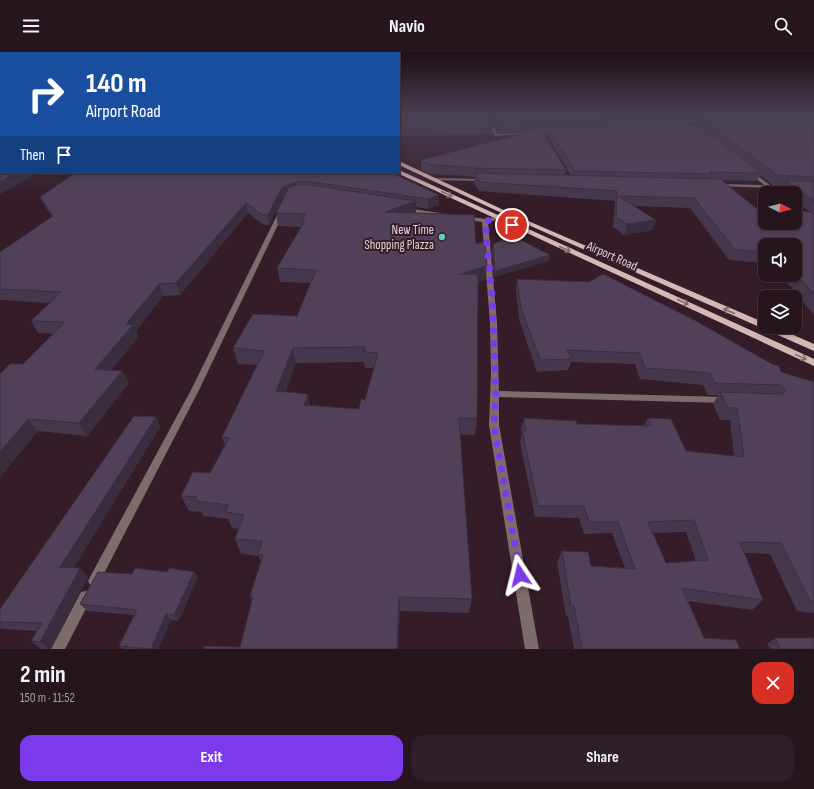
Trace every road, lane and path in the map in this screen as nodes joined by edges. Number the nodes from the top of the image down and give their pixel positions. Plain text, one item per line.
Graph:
1 (400, 163) edge
2 (747, 169) edge
3 (400, 172) edge
4 (431, 179) junction
5 (493, 180) edge
6 (714, 185) edge
7 (770, 186) joint
8 (802, 187) edge
9 (814, 188) edge
10 (285, 204) edge
11 (395, 208) edge
12 (802, 214) edge
13 (498, 219) junction
14 (485, 221) junction
15 (814, 225) edge
16 (758, 323) edge
17 (782, 334) edge
18 (814, 348) edge
19 (814, 363) edge
20 (496, 394) junction
21 (732, 400) edge
22 (58, 649) edge
23 (532, 649) edge

1 - 4 main road, Airport Road
2 - 7 street
3 -> 13 main road, Airport Road
4 - 5 street
16 -> 4 main road, Airport Road
6 - 7 street
8 - 9 street
10 - 22 street
11 - 14 street
12 - 15 street
13 - 14 street
13 -> 19 main road, Airport Road
14 - 20 street
17 - 18 main road, Airport Road
20 - 21 street
20 - 23 street

